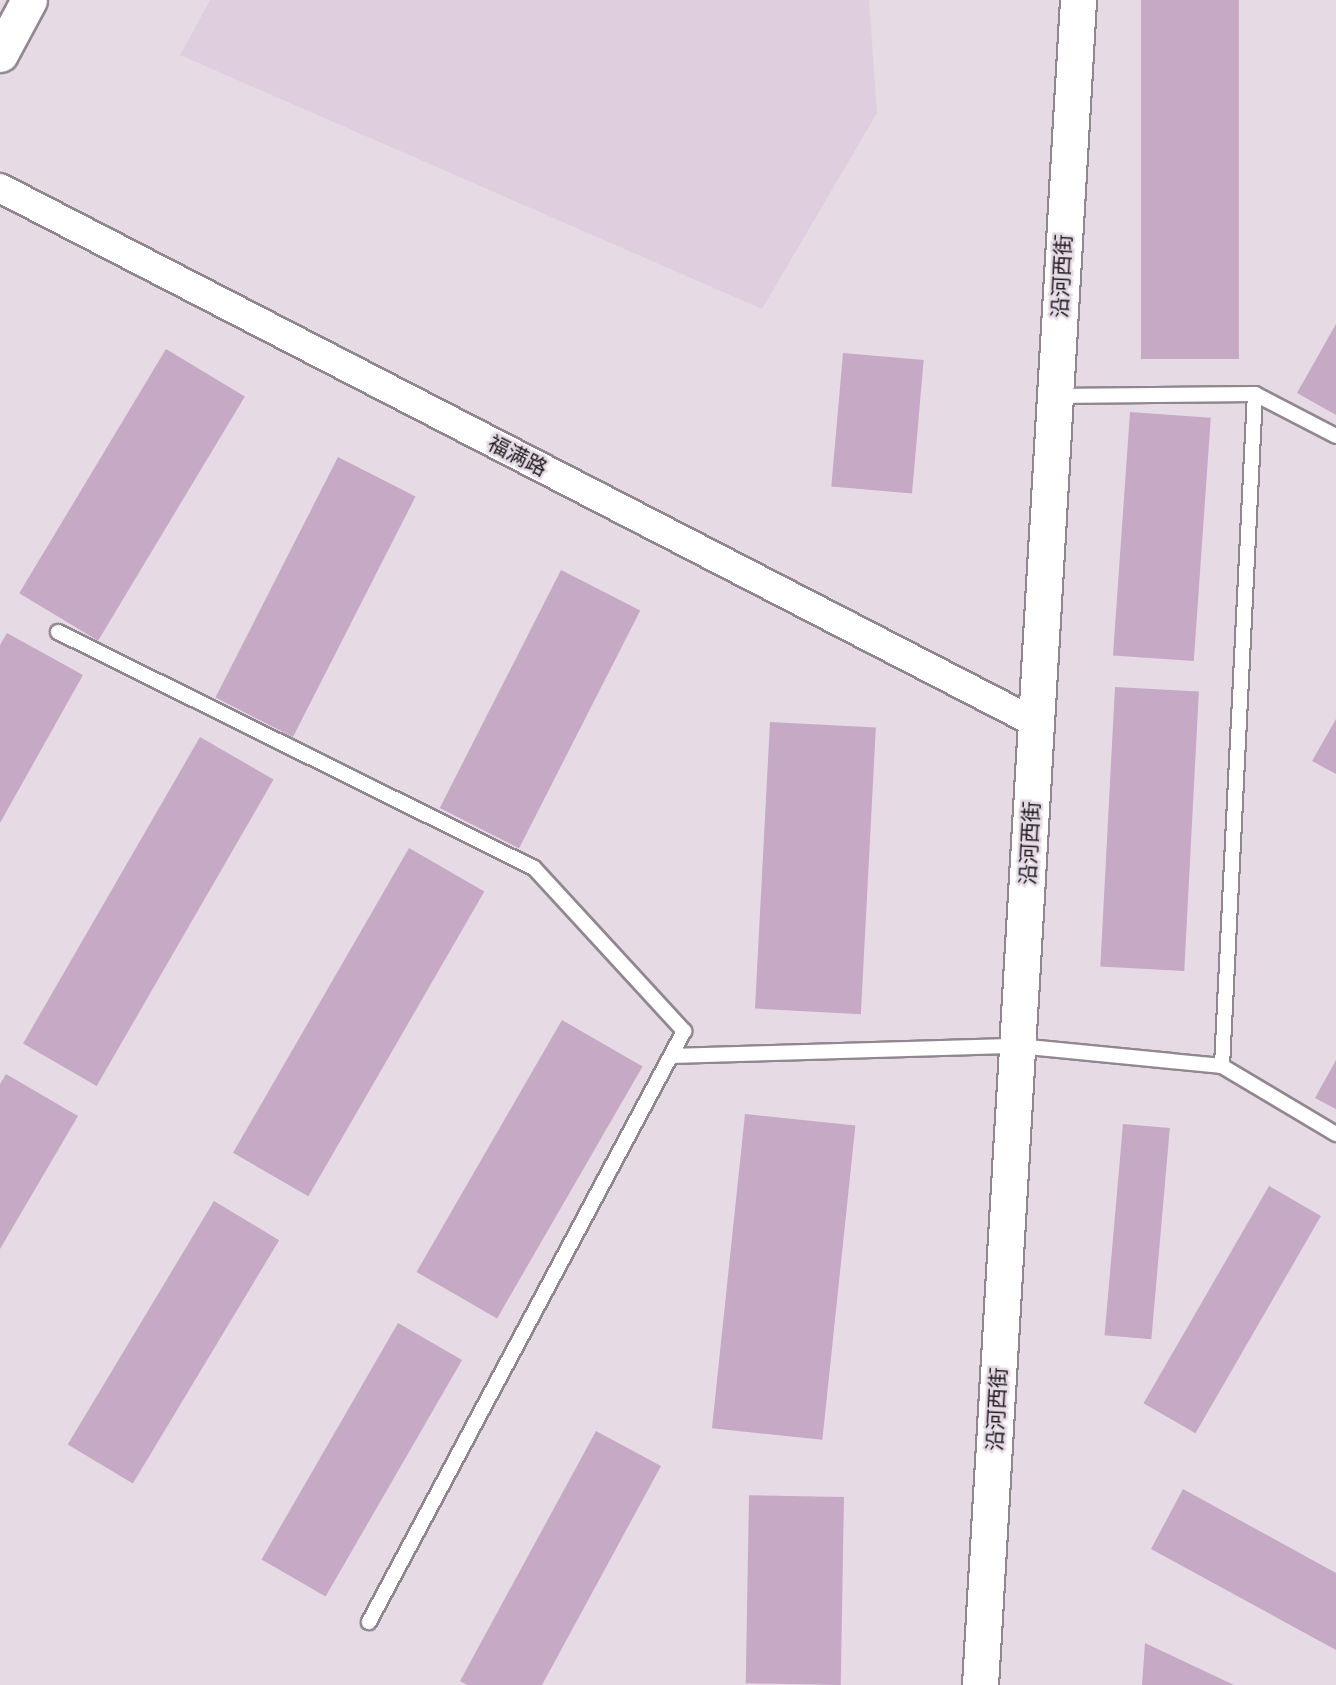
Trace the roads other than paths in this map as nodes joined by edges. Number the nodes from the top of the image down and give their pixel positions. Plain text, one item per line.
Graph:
1 (29, 0) edge
2 (1078, 0) edge
3 (0, 54) edge
4 (0, 188) edge
5 (1255, 394) junction
6 (1054, 396) junction
7 (1336, 436) edge
8 (58, 632) dead end
9 (1036, 723) junction
10 (1018, 1046) junction
11 (671, 1056) junction
12 (1223, 1066) junction
13 (1336, 1134) edge
14 (369, 1622) dead end
15 (980, 1685) edge

1 - 3 street
2 - 6 street, 沿河西街
4 - 9 street, 福满路
5 - 6 lane
5 - 7 lane
5 - 12 lane
6 - 9 street, 沿河西街
8 - 11 lane
9 - 10 street, 沿河西街
10 - 11 lane
10 - 12 lane
10 - 15 street, 沿河西街
11 - 14 lane
12 - 13 lane

